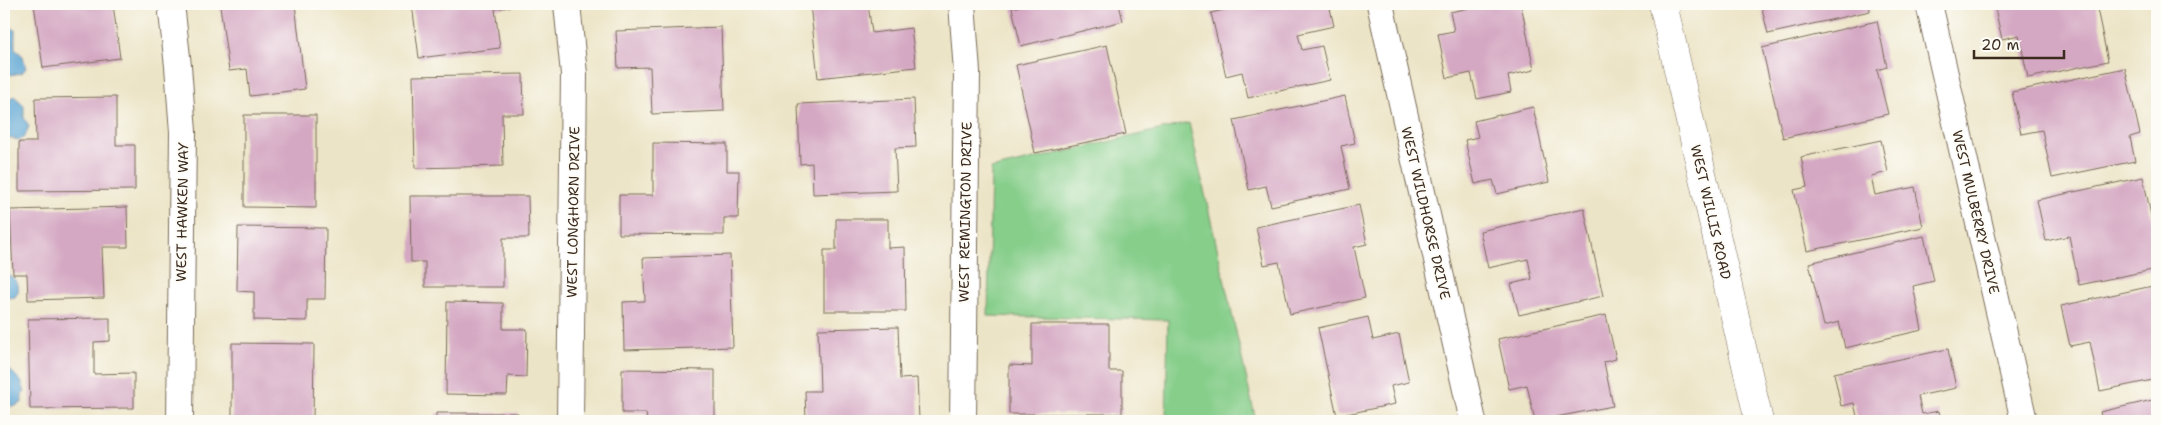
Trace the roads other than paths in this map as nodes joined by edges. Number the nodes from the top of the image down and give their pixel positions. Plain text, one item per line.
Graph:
1 (171, 4) edge
2 (567, 4) edge
3 (962, 4) edge
4 (1380, 4) edge
5 (1663, 4) edge
6 (1929, 4) edge
7 (180, 421) edge
8 (570, 421) edge
9 (963, 421) edge
10 (1473, 421) edge
11 (1759, 421) edge
12 (2024, 421) edge

1 - 7 street, WEST HAWKEN WAY
2 - 8 street, WEST LONGHORN DRIVE
3 - 9 street, WEST REMINGTON DRIVE
4 - 10 street, WEST WILDHORSE DRIVE
5 - 11 street, WEST WILLIS ROAD
6 - 12 street, WEST MULBERRY DRIVE

